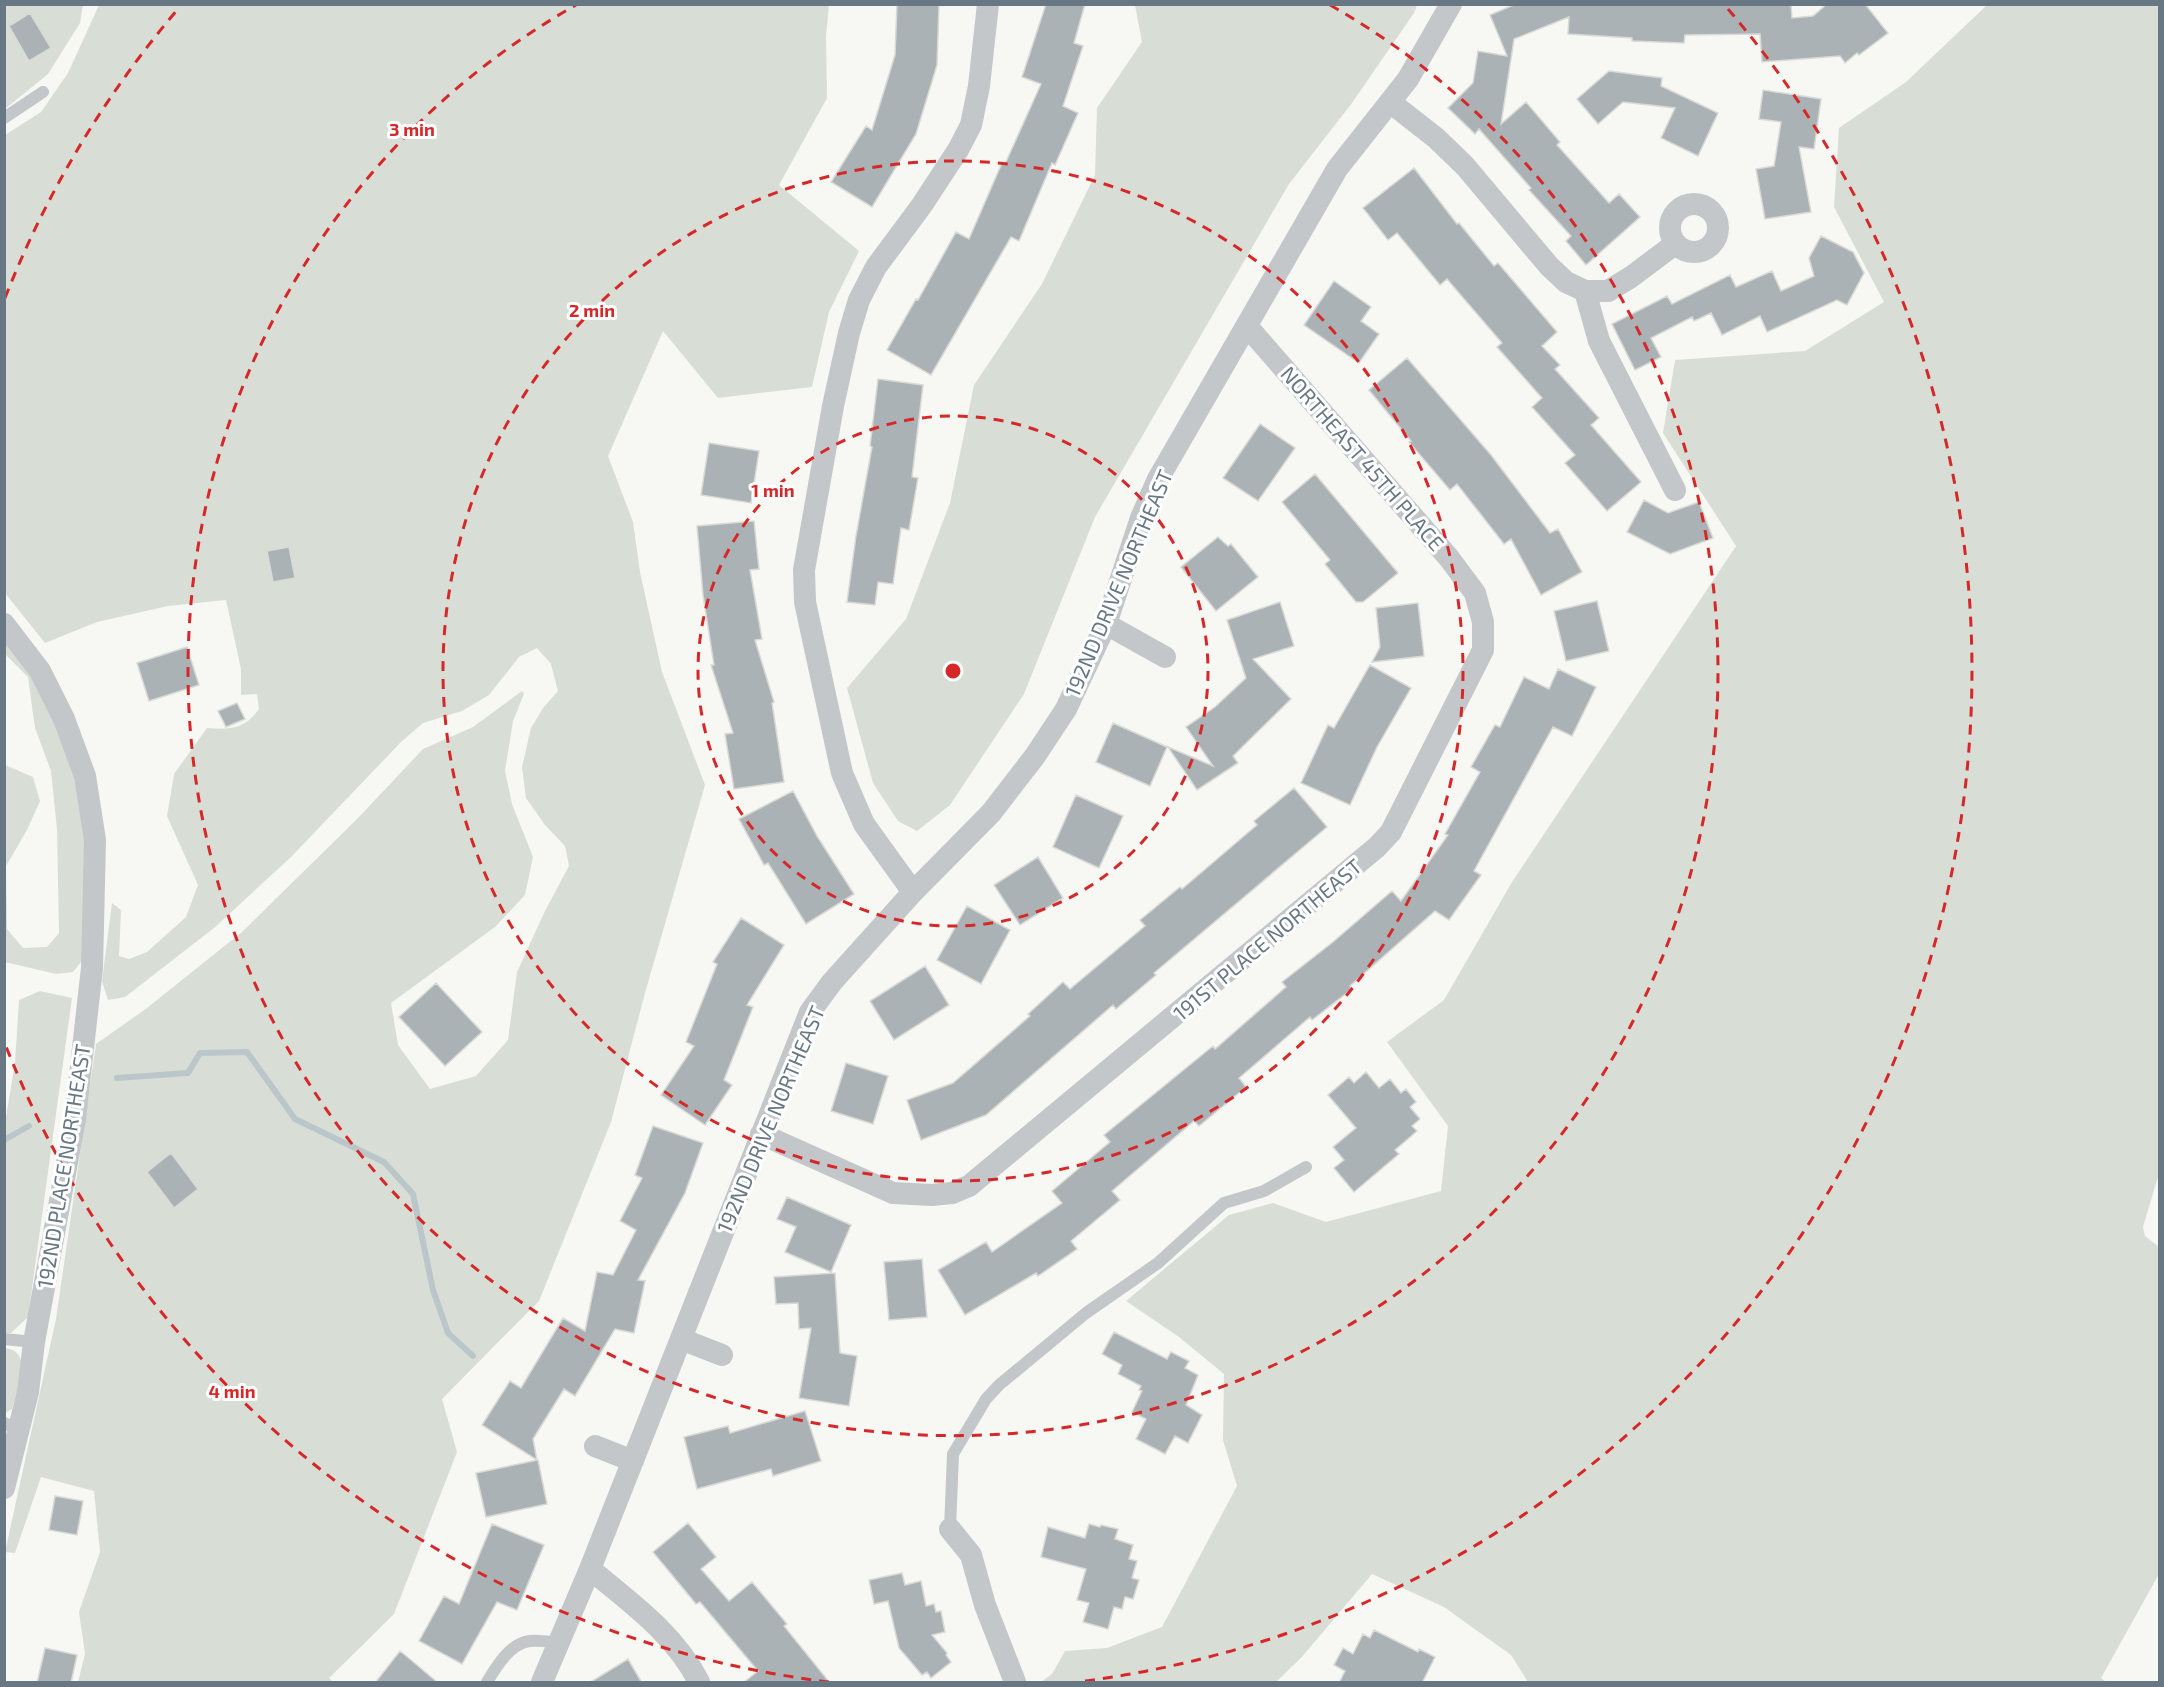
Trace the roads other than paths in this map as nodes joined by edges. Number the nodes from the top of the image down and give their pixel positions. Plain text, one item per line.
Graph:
1 (988, 4) edge
2 (1451, 4) edge
3 (43, 92) dead end
4 (1390, 102) junction
5 (4, 118) edge
6 (1675, 244) dead end
7 (1585, 291) junction
8 (1247, 326) junction
9 (1675, 490) dead end
10 (1475, 593) joint
11 (4, 624) edge
12 (1106, 624) junction
13 (1165, 657) dead end
14 (913, 892) junction
15 (761, 1134) junction
16 (1306, 1167) dead end
17 (4, 1339) edge
18 (681, 1339) junction
19 (34, 1342) junction
20 (722, 1355) dead end
21 (12, 1426) edge
22 (595, 1446) dead end
23 (633, 1461) junction
24 (4, 1488) edge
25 (950, 1529) joint
26 (590, 1569) junction
27 (559, 1643) junction
28 (487, 1683) edge
29 (542, 1683) edge
30 (699, 1683) edge
31 (1015, 1683) edge

1 - 14 street
2 - 4 street, 192ND DRIVE NORTHEAST
3 - 5 lane
4 - 7 street
4 - 8 street, 192ND DRIVE NORTHEAST
6 - 7 street
7 - 9 street
8 - 10 street, NORTHEAST 45TH PLACE
8 - 12 street, 192ND DRIVE NORTHEAST
10 - 15 street, 191ST PLACE NORTHEAST
11 - 19 street, 192ND PLACE NORTHEAST
12 - 13 street
12 - 14 street, 192ND DRIVE NORTHEAST
14 - 15 street, 192ND DRIVE NORTHEAST
15 - 18 street, 192ND DRIVE NORTHEAST
16 - 25 lane
17 - 19 lane
18 - 20 street
18 - 23 street, 192ND DRIVE NORTHEAST
19 - 21 street, 192ND PLACE NORTHEAST
21 - 24 street, 192ND PLACE NORTHEAST
22 - 23 street
23 - 26 street, 192ND DRIVE NORTHEAST
25 - 31 street
26 - 27 street, 192ND DRIVE NORTHEAST
26 - 30 street
27 - 28 lane
27 - 29 street, 192ND DRIVE NORTHEAST

